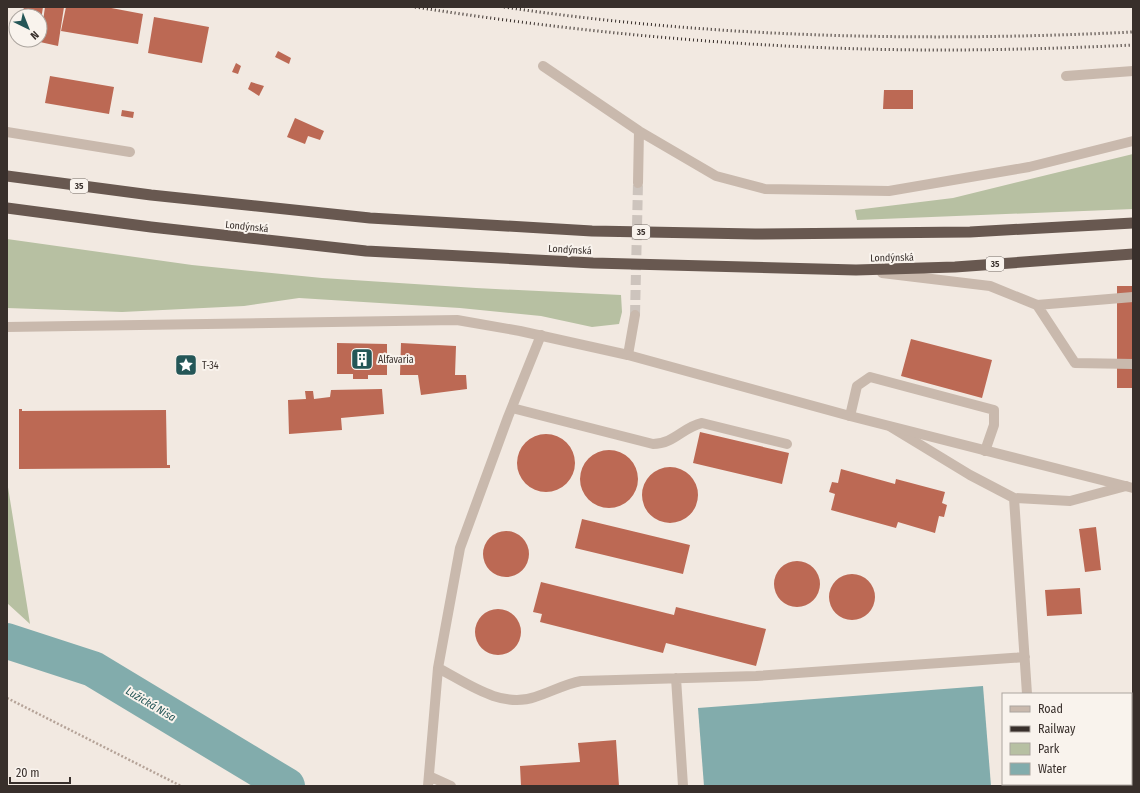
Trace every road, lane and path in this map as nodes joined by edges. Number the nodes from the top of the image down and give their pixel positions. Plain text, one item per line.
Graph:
1 (543, 66) dead end
2 (1133, 71) edge
3 (1066, 76) dead end
4 (639, 131) junction
5 (7, 132) edge
6 (1133, 141) edge
7 (130, 152) dead end
8 (7, 176) edge
9 (638, 183) tunnel mouth
10 (7, 208) edge
11 (1133, 223) edge
12 (1133, 254) edge
13 (856, 270) junction
14 (1133, 297) edge
15 (1037, 305) junction
16 (635, 315) tunnel mouth
17 (7, 327) edge
18 (541, 335) junction
19 (628, 355) junction
20 (1133, 364) edge
21 (512, 408) junction
22 (850, 416) junction
23 (889, 426) junction
24 (787, 444) dead end
25 (985, 450) junction
26 (1130, 487) edge
27 (1014, 498) junction
28 (1025, 657) junction
29 (438, 668) junction
30 (676, 678) junction
31 (1027, 693) edge
32 (7, 698) edge
33 (429, 781) edge
34 (181, 786) edge
35 (450, 786) edge
36 (683, 786) edge

1 - 4 street
2 - 3 street
4 - 6 street
4 - 9 street
5 - 7 street
8 - 11 highway, Londýnská / 35
10 - 13 highway, Londýnská / 35
12 - 13 highway, Londýnská / 35
13 - 15 street
14 - 15 street
15 - 20 street
16 - 19 street
17 - 18 street
18 - 19 street
18 - 21 street
19 - 22 street
21 - 24 street
21 - 29 street
22 - 23 street
22 - 25 street
23 - 25 street
23 - 27 street
25 - 26 street
26 - 27 street
27 - 28 street
28 - 30 street
28 - 31 street
29 - 30 street
29 - 33 street
30 - 36 street
32 - 34 path
33 - 35 street

